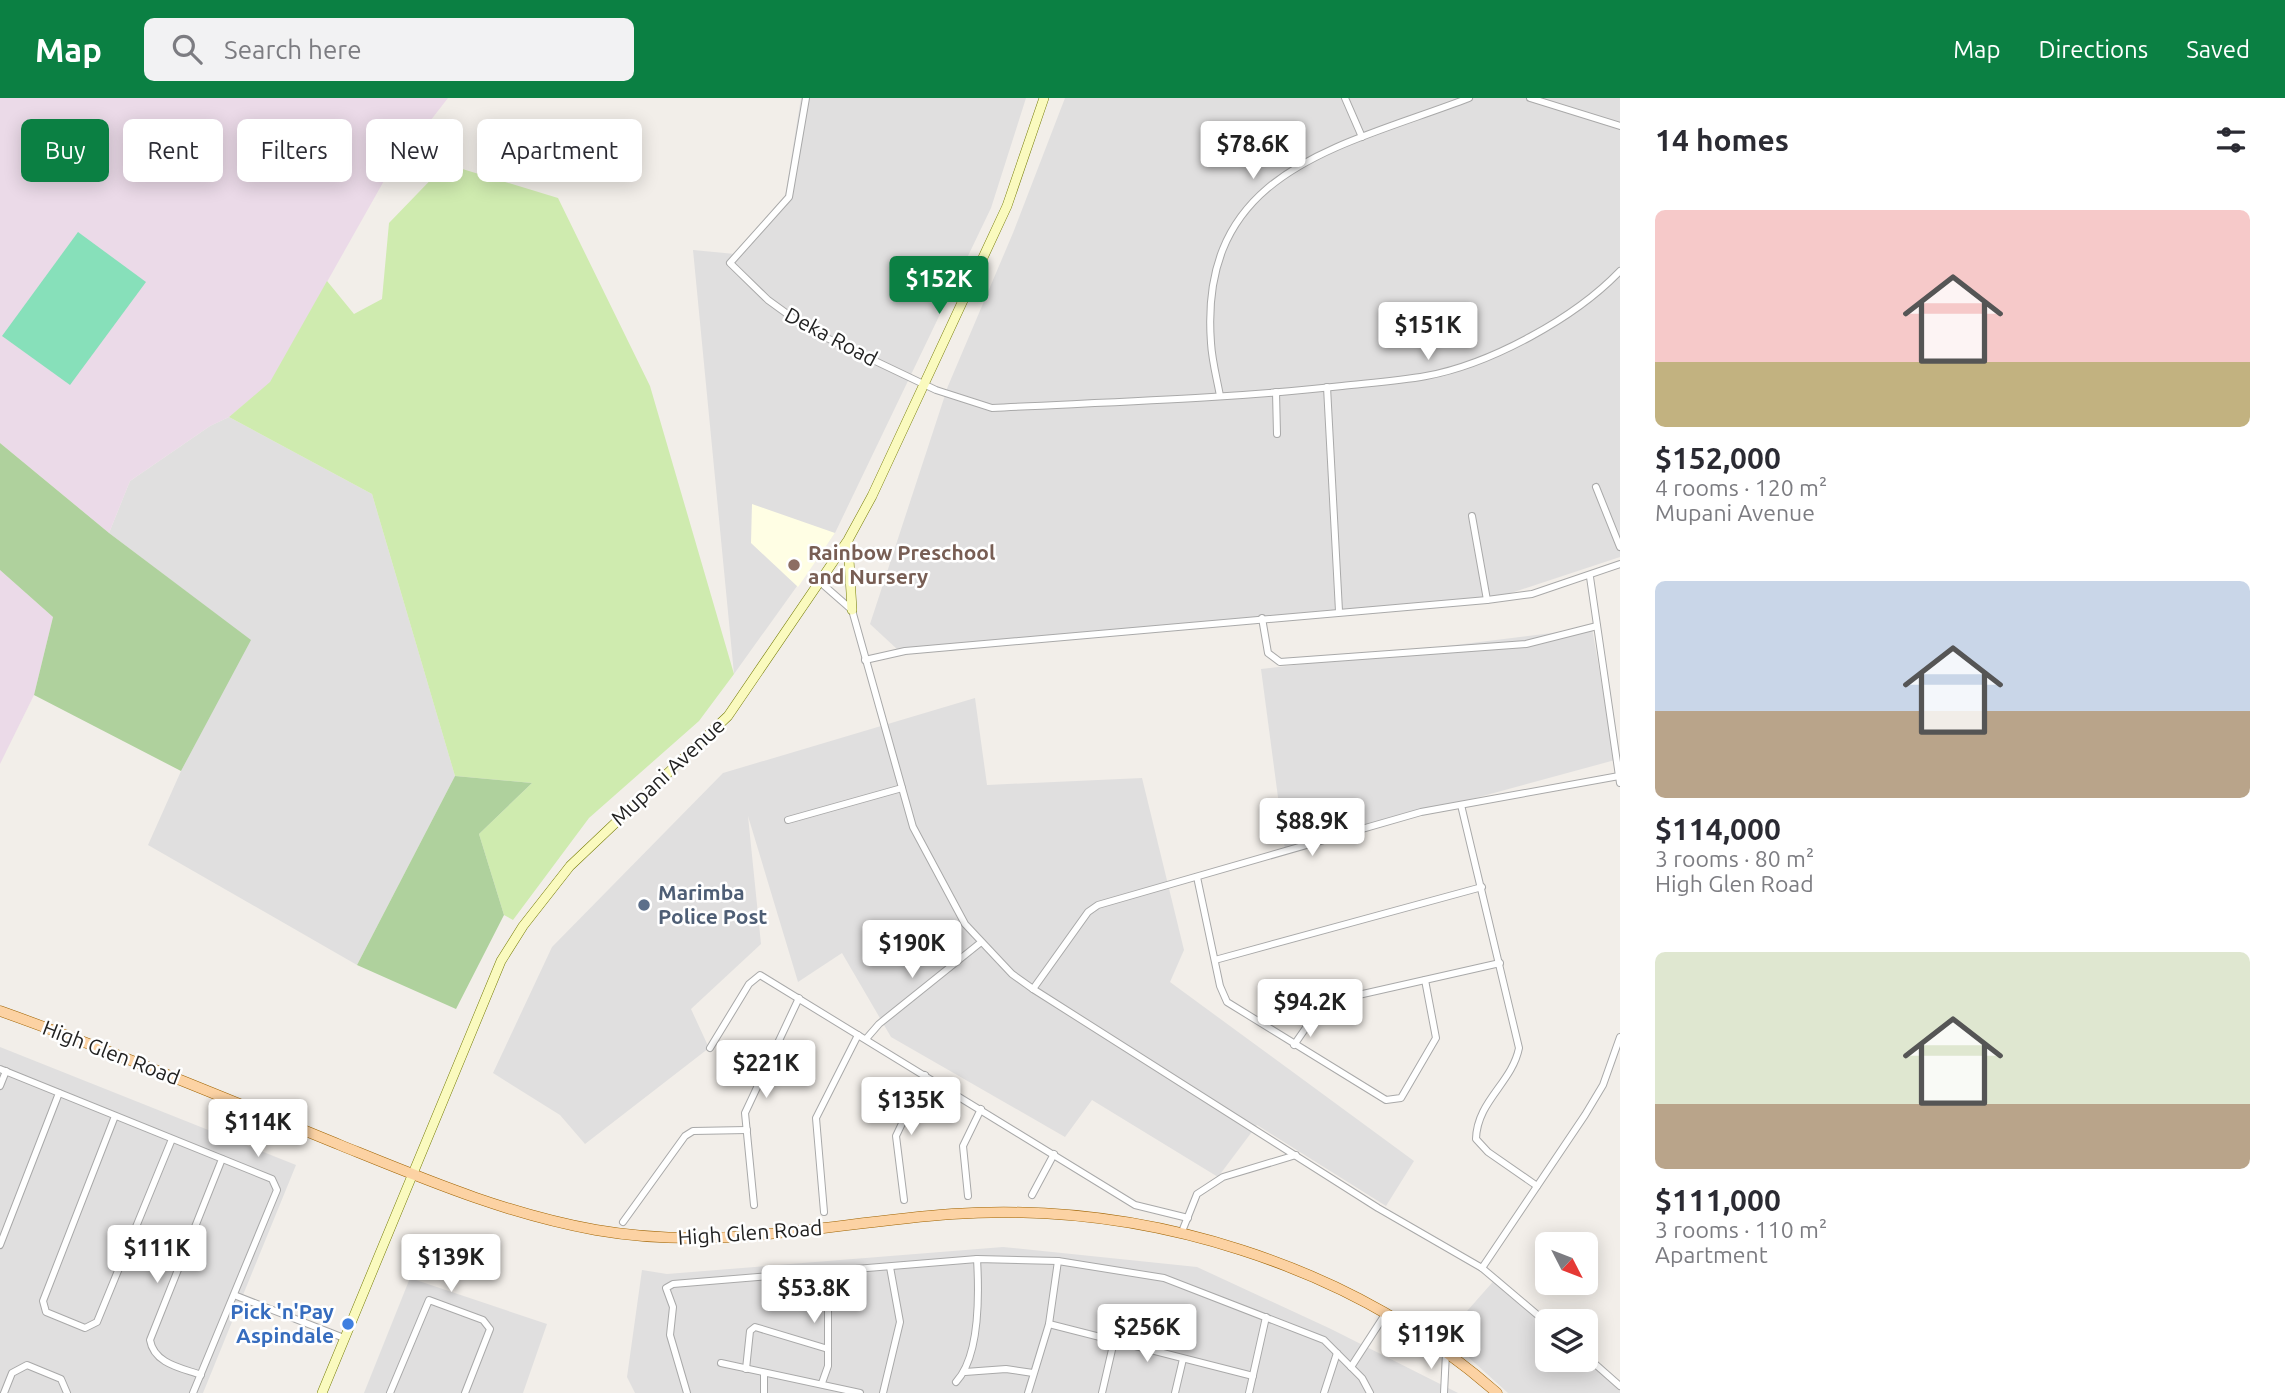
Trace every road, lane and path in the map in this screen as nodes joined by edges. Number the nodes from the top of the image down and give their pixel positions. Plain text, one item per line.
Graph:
1 (806, 98) edge
2 (1044, 98) edge
3 (1345, 98) edge
4 (1469, 98) edge
5 (1530, 98) edge
6 (1620, 126) edge
7 (1362, 137) junction
8 (1620, 271) edge
9 (924, 384) junction
10 (1327, 387) junction
11 (1276, 392) junction
12 (1220, 396) junction
13 (1277, 434) dead end
14 (1596, 487) dead end
15 (1472, 516) dead end
16 (848, 540) junction
17 (1620, 547) edge
18 (1620, 564) edge
19 (1590, 576) junction
20 (820, 582) junction
21 (1487, 600) junction
22 (852, 610) junction
23 (1339, 611) junction
24 (1262, 618) junction
25 (1597, 626) junction
26 (865, 660) junction
27 (1616, 729) edge
28 (1619, 779) edge
29 (902, 788) junction
30 (1461, 805) junction
31 (788, 820) dead end
32 (1197, 877) junction
33 (1482, 887) junction
34 (980, 943) junction
35 (1215, 960) junction
36 (1500, 963) junction
37 (1425, 980) junction
38 (1033, 989) junction
39 (799, 998) junction
40 (0, 1011) edge
41 (858, 1035) junction
42 (1620, 1037) edge
43 (866, 1039) junction
44 (1294, 1045) junction
45 (710, 1048) dead end
46 (3, 1070) edge
47 (925, 1075) junction
48 (0, 1086) edge
49 (60, 1093) junction
50 (981, 1110) junction
51 (115, 1116) junction
52 (747, 1130) junction
53 (172, 1139) junction
54 (1054, 1154) junction
55 (1296, 1155) junction
56 (222, 1159) junction
57 (412, 1174) junction
58 (1537, 1186) junction
59 (1032, 1195) dead end
60 (968, 1196) dead end
61 (904, 1200) dead end
62 (754, 1205) dead end
63 (824, 1212) dead end
64 (1188, 1218) junction
65 (623, 1222) dead end
66 (1181, 1234) junction
67 (0, 1245) edge
68 (977, 1259) junction
69 (1058, 1261) junction
70 (890, 1267) junction
71 (1482, 1268) junction
72 (828, 1272) junction
73 (234, 1295) junction
74 (1386, 1313) junction
75 (1535, 1313) edge
76 (1266, 1317) junction
77 (1049, 1324) junction
78 (344, 1338) junction
79 (1114, 1341) junction
80 (828, 1349) junction
81 (1446, 1351) junction
82 (1337, 1353) junction
83 (1183, 1359) junction
84 (721, 1363) dead end
85 (1351, 1367) junction
86 (1598, 1367) edge
87 (746, 1369) junction
88 (965, 1372) junction
89 (764, 1373) junction
90 (1033, 1373) junction
91 (201, 1375) junction
92 (1253, 1376) junction
93 (956, 1382) dead end
94 (822, 1384) junction
95 (1620, 1386) edge
96 (4, 1393) edge
97 (67, 1393) edge
98 (193, 1393) edge
99 (322, 1393) edge
100 (390, 1393) edge
101 (465, 1393) edge
102 (687, 1393) edge
103 (764, 1393) edge
104 (860, 1393) edge
105 (883, 1393) edge
106 (1028, 1393) edge
107 (1102, 1393) edge
108 (1175, 1393) edge
109 (1249, 1393) edge
110 (1324, 1393) edge
111 (1370, 1393) edge
112 (1444, 1393) edge
113 (1497, 1393) edge

1 - 9 street, Deka Road
2 - 9 street, Mupani Avenue
3 - 7 street
4 - 7 street
5 - 6 street
7 - 12 street
8 - 10 street
9 - 12 street
9 - 16 street, Mupani Avenue
10 - 11 street
10 - 23 street
11 - 12 street
11 - 13 street
14 - 17 street
15 - 21 street
16 - 20 street, Mupani Avenue
16 - 22 street
18 - 19 street
19 - 21 street
19 - 25 street
20 - 22 street
20 - 57 street, Mupani Avenue
21 - 23 street
22 - 26 street
23 - 24 street
24 - 25 street
24 - 26 street
25 - 27 street
26 - 29 street
27 - 28 street
28 - 30 street
29 - 31 street
29 - 34 street
30 - 32 street
30 - 33 street
32 - 35 street
32 - 38 street
33 - 35 street
33 - 36 street
34 - 38 street
34 - 43 street
35 - 44 street
36 - 37 street
36 - 58 street
37 - 44 street
37 - 44 street
38 - 55 street
39 - 41 street
39 - 45 street
39 - 52 street
40 - 57 main road, High Glen Road
41 - 43 street
41 - 63 street
42 - 58 street
43 - 47 street
46 - 48 street
46 - 49 street
47 - 50 street
47 - 61 street
49 - 51 street
49 - 67 street
50 - 54 street
50 - 60 street
51 - 53 street
51 - 53 street
52 - 62 street
52 - 65 street
53 - 56 street
54 - 59 street
54 - 64 street
55 - 64 street
55 - 71 street
56 - 73 street
56 - 91 street
57 - 66 main road, High Glen Road
57 - 78 street, Mupani Avenue
58 - 71 street
64 - 66 street
66 - 74 main road, High Glen Road
68 - 69 street
68 - 70 street
68 - 88 street
69 - 76 street
69 - 77 street
70 - 72 street
70 - 105 street
71 - 75 street
72 - 80 street
72 - 102 street
73 - 78 street
73 - 91 street
74 - 81 main road, High Glen Road
74 - 85 street
76 - 82 street
76 - 92 street
77 - 79 street
77 - 90 street
78 - 99 street, Mupani Avenue
79 - 83 street
79 - 107 street
80 - 87 street
80 - 94 street
81 - 112 street
81 - 113 main road, High Glen Road
82 - 85 street
82 - 110 street
83 - 92 street
83 - 108 street
84 - 87 street
85 - 111 street
86 - 95 street
87 - 89 street
88 - 90 street
88 - 93 street
89 - 94 street
89 - 103 street
90 - 106 street
91 - 98 street
92 - 109 street
94 - 104 street
96 - 97 street
100 - 101 street

